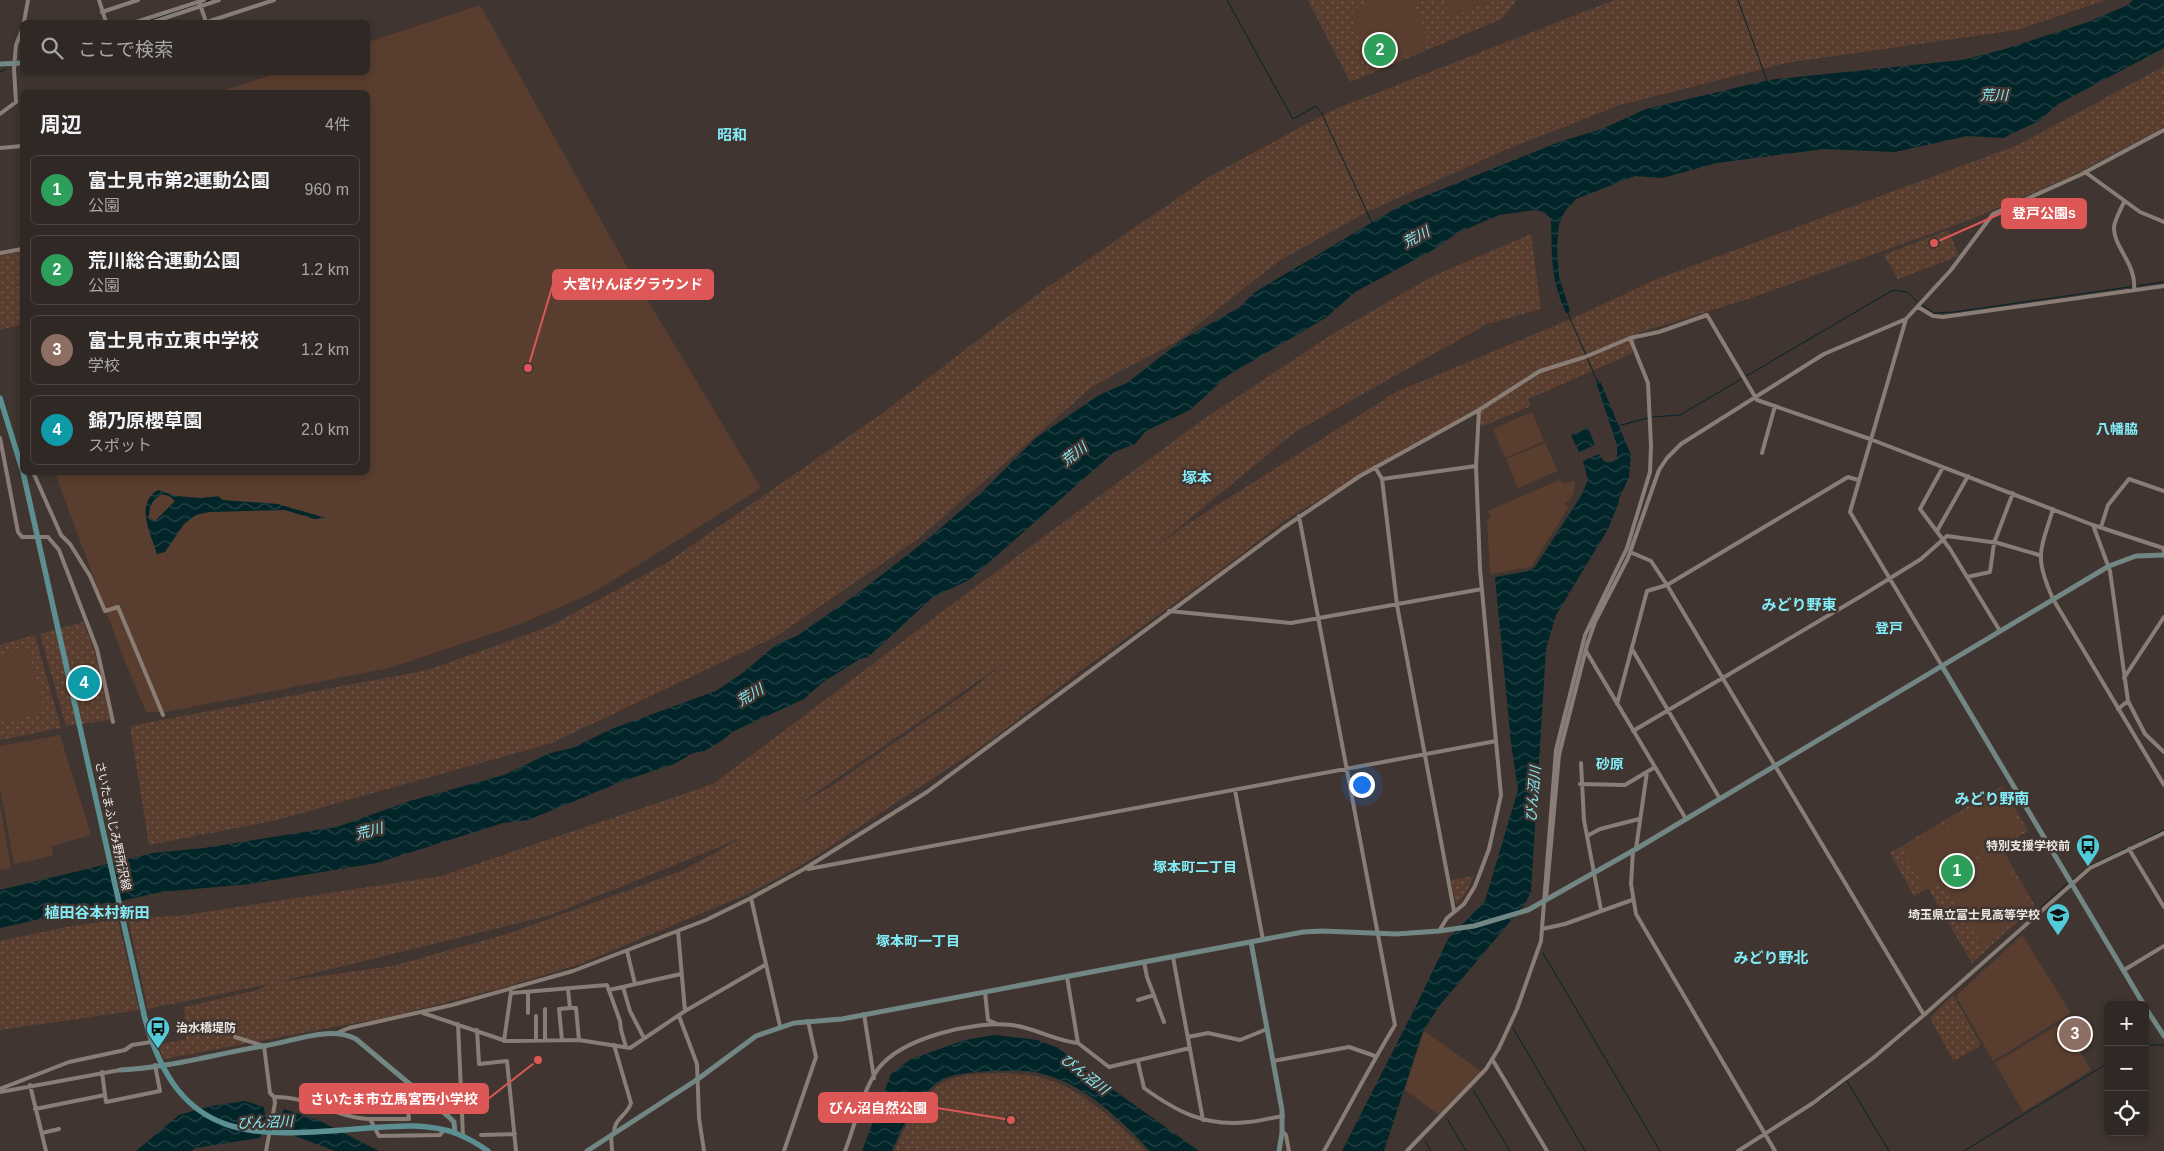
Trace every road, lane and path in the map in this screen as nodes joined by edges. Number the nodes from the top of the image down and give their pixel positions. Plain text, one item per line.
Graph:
1 (28, 0) edge
2 (99, 0) edge
3 (138, 0) edge
4 (179, 0) edge
5 (219, 0) edge
6 (274, 0) edge
7 (200, 3) edge
8 (182, 10) junction
9 (102, 12) junction
10 (24, 20) edge
11 (105, 20) edge
12 (144, 20) edge
13 (157, 20) edge
14 (206, 20) edge
15 (213, 20) edge
16 (20, 35) edge
17 (0, 64) edge
18 (20, 64) edge
19 (14, 65) junction
20 (0, 114) edge
21 (2164, 130) edge
22 (20, 146) edge
23 (0, 148) edge
24 (2085, 172) junction
25 (2124, 202) junction
26 (2164, 222) edge
27 (20, 249) edge
28 (0, 253) edge
29 (2164, 286) edge
30 (2134, 289) junction
31 (1918, 307) junction
32 (1906, 319) junction
33 (1630, 338) junction
34 (1755, 397) junction
35 (0, 398) edge
36 (1775, 406) junction
37 (1479, 410) junction
38 (0, 438) edge
39 (1870, 439) junction
40 (1762, 454) dead end
41 (20, 460) edge
42 (1476, 466) junction
43 (1943, 466) junction
44 (1375, 468) junction
45 (24, 475) edge
46 (34, 475) edge
47 (1968, 476) junction
48 (1382, 479) junction
49 (1858, 480) junction
50 (2164, 491) edge
51 (2013, 493) junction
52 (2053, 509) junction
53 (1300, 516) junction
54 (2094, 525) junction
55 (2101, 527) junction
56 (1937, 531) junction
57 (1943, 539) junction
58 (1994, 543) junction
59 (1630, 552) junction
60 (2164, 553) edge
61 (2040, 554) junction
62 (2109, 566) junction
63 (1967, 577) junction
64 (1889, 579) junction
65 (1667, 585) junction
66 (1482, 589) junction
67 (2053, 599) junction
68 (1397, 605) junction
69 (1168, 611) junction
70 (2164, 617) edge
71 (1319, 619) junction
72 (2000, 631) junction
73 (1632, 649) junction
74 (1586, 651) junction
75 (1942, 666) junction
76 (1721, 678) junction
77 (2124, 678) junction
78 (2128, 701) junction
79 (1617, 704) junction
80 (2118, 709) junction
81 (1669, 711) junction
82 (163, 715) dead end
83 (113, 722) dead end
84 (1633, 731) junction
85 (1496, 741) junction
86 (2163, 750) edge
87 (1426, 754) junction
88 (1581, 762) dead end
89 (1775, 766) junction
90 (1655, 767) junction
91 (1348, 768) junction
92 (1647, 772) junction
93 (1580, 784) junction
94 (2164, 785) edge
95 (1235, 790) junction
96 (1720, 799) junction
97 (1639, 819) junction
98 (1686, 819) junction
99 (2164, 833) edge
100 (1587, 836) junction
101 (2129, 849) junction
102 (1635, 850) junction
103 (804, 869) junction
104 (1595, 872) junction
105 (2072, 884) junction
106 (751, 898) junction
107 (1545, 900) junction
108 (1632, 900) junction
109 (2164, 907) edge
110 (1454, 910) junction
111 (1601, 910) junction
112 (1542, 929) junction
113 (678, 931) junction
114 (1439, 931) junction
115 (1378, 933) junction
116 (1263, 940) junction
117 (1250, 942) junction
118 (2164, 946) edge
119 (627, 952) junction
120 (1173, 957) junction
121 (1144, 962) junction
122 (765, 965) junction
123 (2124, 970) junction
124 (681, 974) junction
125 (1067, 977) junction
126 (635, 984) junction
127 (528, 985) junction
128 (623, 987) junction
129 (568, 989) junction
130 (609, 990) junction
131 (511, 992) junction
132 (528, 992) junction
133 (985, 992) junction
134 (1154, 996) junction
135 (1138, 1000) dead end
136 (2142, 1001) edge
137 (570, 1008) junction
138 (545, 1009) dead end
139 (685, 1011) junction
140 (2149, 1012) edge
141 (421, 1013) junction
142 (528, 1013) dead end
143 (864, 1014) junction
144 (1924, 1015) junction
145 (536, 1016) dead end
146 (679, 1016) junction
147 (808, 1021) junction
148 (1164, 1022) dead end
149 (997, 1023) junction
150 (458, 1024) junction
151 (780, 1026) junction
152 (1266, 1029) junction
153 (476, 1030) junction
154 (337, 1033) junction
155 (2164, 1036) edge
156 (234, 1037) dead end
157 (1188, 1037) junction
158 (644, 1038) junction
159 (545, 1039) junction
160 (536, 1040) junction
161 (562, 1040) junction
162 (579, 1040) junction
163 (504, 1041) junction
164 (151, 1042) junction
165 (1078, 1043) junction
166 (614, 1045) junction
167 (264, 1046) junction
168 (626, 1047) junction
169 (1190, 1048) junction
170 (1375, 1056) junction
171 (1492, 1059) junction
172 (1273, 1060) junction
173 (1138, 1062) junction
174 (155, 1066) junction
175 (120, 1070) joint
176 (102, 1072) junction
177 (698, 1078) junction
178 (874, 1078) junction
179 (410, 1084) junction
180 (30, 1085) junction
181 (0, 1090) edge
182 (105, 1095) junction
183 (274, 1097) junction
184 (36, 1109) junction
185 (1282, 1116) junction
186 (370, 1119) junction
187 (1203, 1120) junction
188 (59, 1129) dead end
189 (444, 1130) junction
190 (1282, 1131) junction
191 (42, 1133) junction
192 (455, 1133) junction
193 (515, 1134) junction
194 (612, 1134) junction
195 (1765, 1134) junction
196 (481, 1135) dead end
197 (463, 1136) junction
198 (46, 1151) edge
199 (266, 1151) edge
200 (488, 1151) edge
201 (516, 1151) edge
202 (587, 1151) edge
203 (612, 1151) edge
204 (704, 1151) edge
205 (784, 1151) edge
206 (845, 1151) edge
207 (1279, 1151) edge
208 (1289, 1151) edge
209 (1324, 1151) edge
210 (1407, 1151) edge
211 (1547, 1151) edge
212 (1738, 1151) edge
213 (1775, 1151) edge

1 - 10 street
2 - 9 street
3 - 9 street
4 - 8 street
5 - 7 street
6 - 15 street
7 - 8 street
7 - 14 street
8 - 12 street
8 - 13 street
9 - 11 street
16 - 19 street
17 - 19 street
18 - 19 street
19 - 20 street
21 - 24 street
22 - 23 street
24 - 25 street
24 - 31 street
25 - 26 street
25 - 30 street
27 - 28 street
29 - 30 street
30 - 31 street
31 - 32 street
32 - 34 street
32 - 39 street
33 - 34 street
33 - 37 street
33 - 107 street
34 - 36 street
34 - 59 street
35 - 41 main road, さいたまふじみ野所沢線
36 - 39 street
36 - 40 street
37 - 42 street
37 - 44 street
38 - 83 street
39 - 43 street
39 - 49 street
42 - 48 street
42 - 66 street
43 - 47 street
43 - 56 street
44 - 48 street
44 - 53 street
45 - 164 main road, さいたまふじみ野所沢線
46 - 82 street
47 - 51 street
47 - 56 street
48 - 68 street
49 - 64 street
49 - 65 street
50 - 55 street
51 - 52 street
51 - 58 street
52 - 54 street
52 - 61 street
53 - 69 street
53 - 71 street
54 - 55 street
54 - 62 street
55 - 60 street
56 - 57 street
57 - 58 street
57 - 63 street
57 - 64 street
58 - 61 street
58 - 63 street
59 - 65 street
59 - 74 street
60 - 62 street
61 - 67 street
62 - 67 street
62 - 77 street
63 - 72 street
64 - 75 street
64 - 76 street
65 - 73 street
65 - 76 street
66 - 68 street
66 - 85 street
67 - 72 street
67 - 80 street
68 - 71 street
68 - 87 street
69 - 71 street
69 - 103 street
70 - 77 street
71 - 91 street
72 - 75 street
73 - 79 street
73 - 81 street
74 - 79 street
74 - 107 street
75 - 89 street
75 - 105 street
76 - 81 street
76 - 89 street
77 - 78 street
78 - 80 street
78 - 86 street
79 - 84 street
80 - 94 street
81 - 84 street
81 - 96 street
84 - 90 street
85 - 87 street
85 - 110 street
87 - 91 street
87 - 110 street
88 - 93 street
89 - 96 street
89 - 144 street
90 - 92 street
90 - 98 street
91 - 95 street
91 - 115 street
92 - 93 street
92 - 97 street
93 - 100 street
95 - 103 street
95 - 116 street
96 - 98 street
97 - 100 street
97 - 102 street
98 - 102 street
99 - 101 street
100 - 104 street
101 - 105 street
101 - 109 street
102 - 104 street
102 - 108 street
103 - 106 street
104 - 107 street
104 - 111 street
105 - 123 street
105 - 144 street
106 - 113 street
106 - 122 street
107 - 112 street
107 - 114 street
108 - 111 street
108 - 195 street
110 - 114 street
111 - 112 street
112 - 171 street
113 - 119 street
113 - 124 street
114 - 115 street
115 - 116 street
115 - 170 street
116 - 117 street
117 - 120 street
117 - 152 street
118 - 123 street
119 - 126 street
119 - 127 street
120 - 121 street
120 - 157 street
121 - 125 street
121 - 134 street
122 - 139 street
122 - 151 street
123 - 136 street
124 - 126 street
124 - 139 street
125 - 133 street
125 - 165 street
126 - 128 street
127 - 131 street
127 - 132 street
128 - 130 street
128 - 158 street
129 - 130 street
129 - 132 street
129 - 137 street
130 - 168 street
131 - 132 street
131 - 141 street
131 - 163 street
132 - 142 street
133 - 143 street
133 - 149 street
134 - 135 street
134 - 148 street
137 - 161 street
137 - 162 street
138 - 159 street
139 - 146 street
140 - 155 street
141 - 150 street
141 - 154 street
143 - 147 street
143 - 178 street
144 - 195 street
145 - 160 street
146 - 158 street
146 - 177 street
147 - 151 street
147 - 205 street
149 - 165 street
149 - 178 street
150 - 153 street
150 - 197 street
151 - 177 street
152 - 157 street
152 - 172 street
153 - 163 street
153 - 193 street
154 - 167 street
154 - 179 street
156 - 167 street
157 - 169 street
158 - 168 street
159 - 160 street
159 - 161 street
160 - 163 street
161 - 162 street
162 - 166 street
164 - 181 street
164 - 189 main road, さいたまふじみ野所沢線
165 - 173 street
166 - 168 street
166 - 194 street
167 - 174 street
167 - 183 street
169 - 173 street
169 - 187 street
170 - 172 street
170 - 209 street
171 - 210 street
171 - 211 street
172 - 185 street
173 - 187 street
174 - 175 street
174 - 182 street
175 - 176 street
176 - 180 street
176 - 182 street
177 - 194 street
177 - 204 street
178 - 206 street
179 - 186 street
179 - 192 street
180 - 181 street
180 - 184 street
182 - 184 street
183 - 186 street
183 - 199 street
184 - 191 street
185 - 187 street
185 - 190 street
186 - 189 street
188 - 191 street
189 - 192 main road, さいたまふじみ野所沢線
190 - 207 street
190 - 208 street
191 - 198 street
192 - 197 main road, さいたまふじみ野所沢線
193 - 196 street
193 - 201 street
194 - 202 street
194 - 203 street
195 - 212 street
195 - 213 street
197 - 200 main road, さいたまふじみ野所沢線

